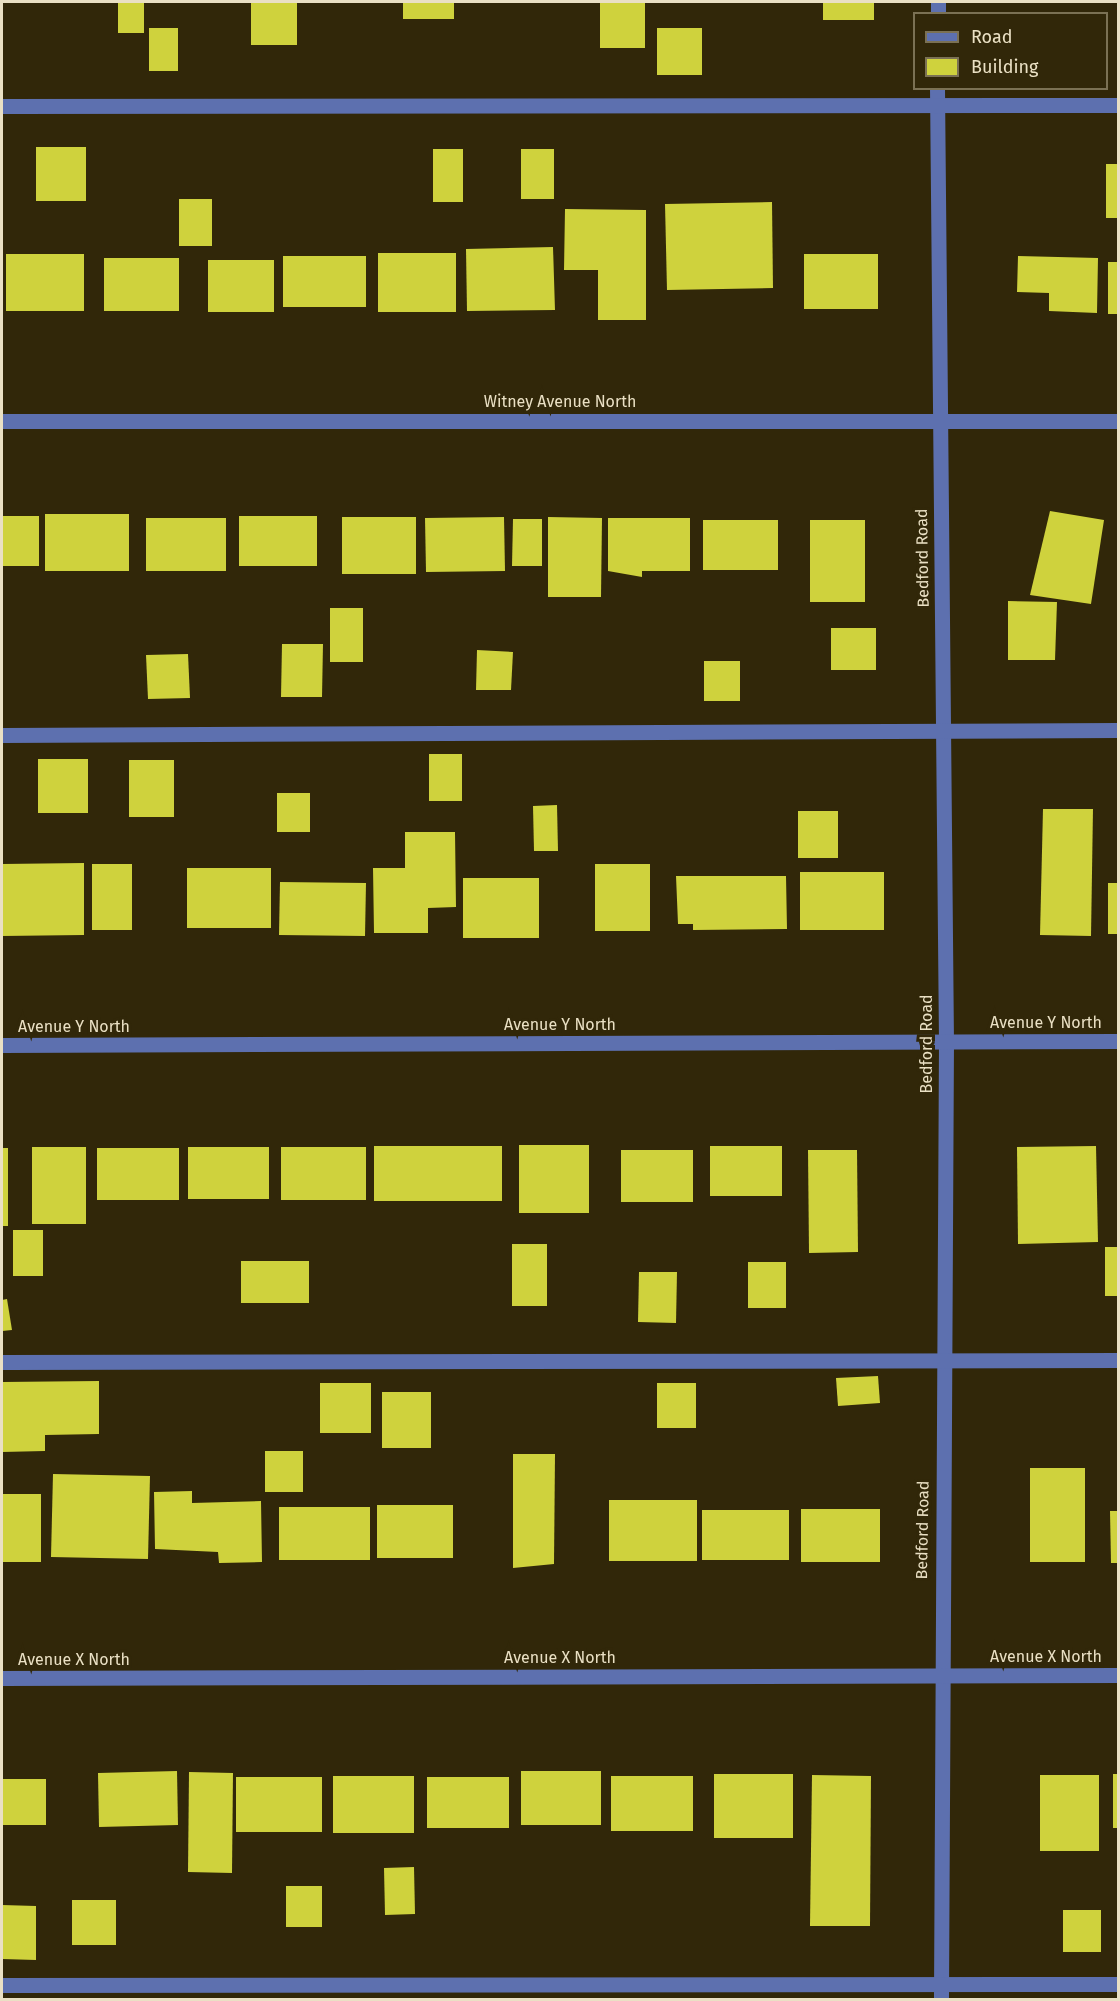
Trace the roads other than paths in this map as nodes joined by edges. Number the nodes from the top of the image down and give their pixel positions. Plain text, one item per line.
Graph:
1 (937, 90) edge
2 (1119, 105) edge
3 (2, 106) edge
4 (936, 106) junction
5 (940, 420) junction
6 (2, 421) edge
7 (1119, 421) edge
8 (942, 730) junction
9 (1119, 730) edge
10 (2, 735) edge
11 (946, 1041) junction
12 (1119, 1041) edge
13 (2, 1045) edge
14 (942, 1360) junction
15 (1119, 1360) edge
16 (2, 1362) edge
17 (940, 1675) junction
18 (1119, 1675) edge
19 (2, 1678) edge
20 (1119, 1984) edge
21 (2, 1985) edge
22 (941, 1992) edge

1 - 4 street, Bedford Road
2 - 4 street
3 - 4 street
4 - 5 street, Bedford Road
5 - 6 street, Witney Avenue North
5 - 7 street, Witney Avenue North
5 - 8 street, Bedford Road
8 - 9 street
8 - 10 street
8 - 11 street, Bedford Road
11 - 12 street, Avenue Y North
11 - 13 street, Avenue Y North
11 - 14 street, Bedford Road
14 - 15 street
14 - 16 street
14 - 17 street, Bedford Road
17 - 18 street, Avenue X North
17 - 19 street, Avenue X North
17 - 22 street, Bedford Road
20 - 22 street
21 - 22 street

